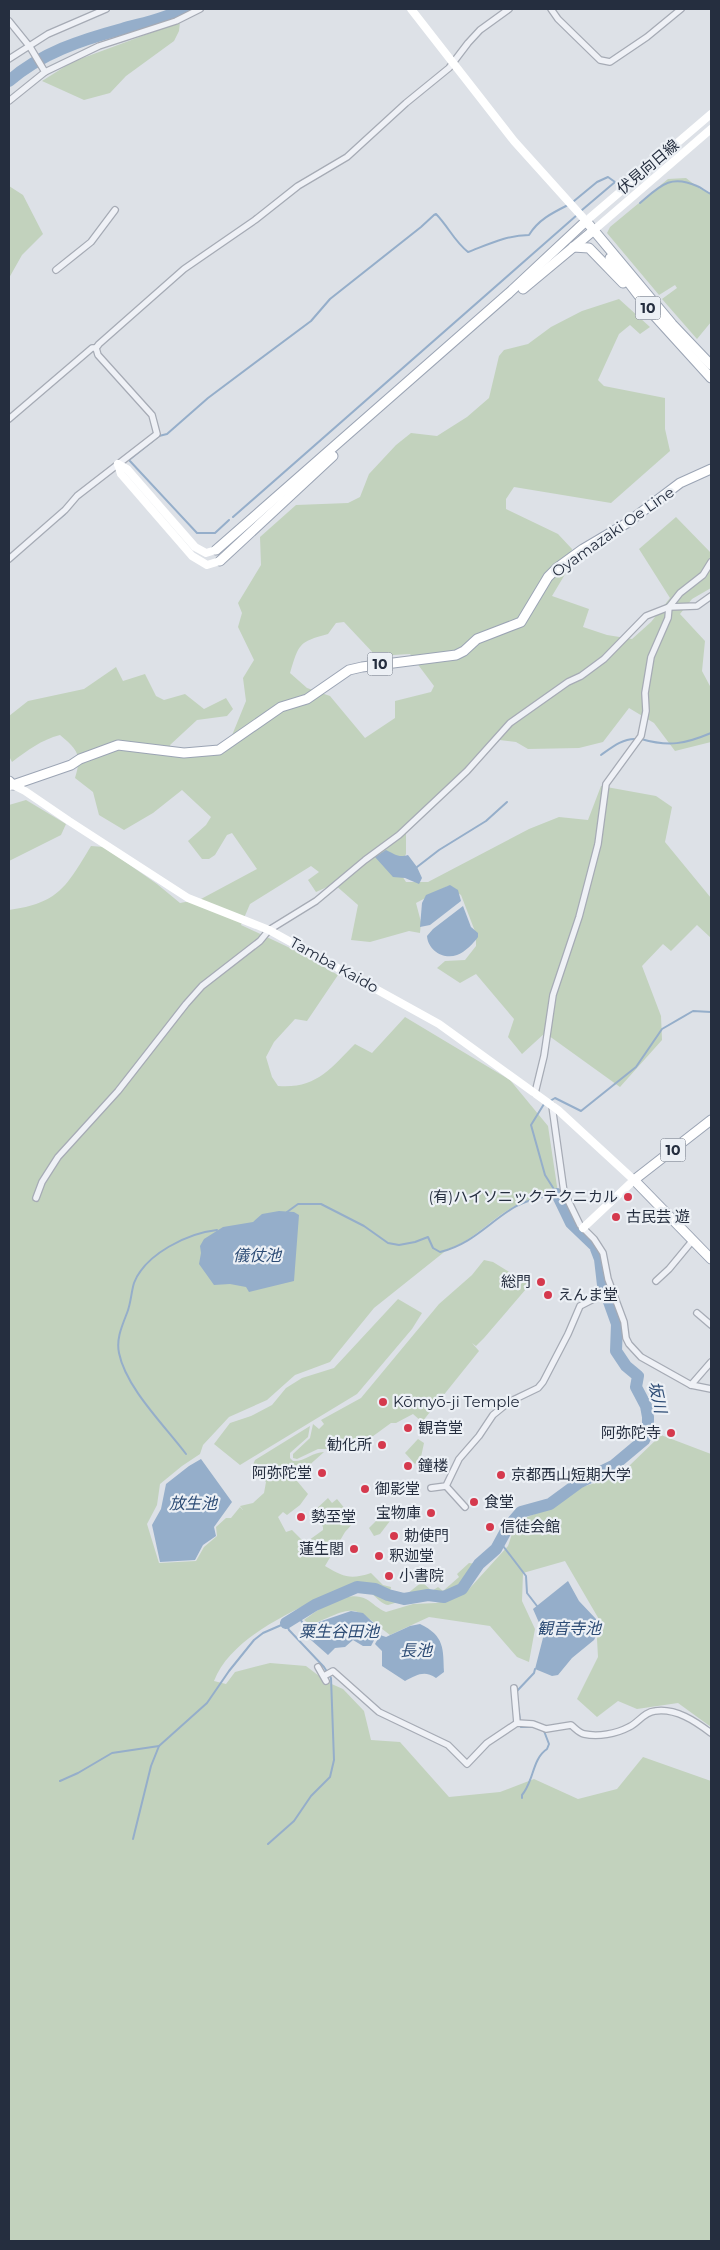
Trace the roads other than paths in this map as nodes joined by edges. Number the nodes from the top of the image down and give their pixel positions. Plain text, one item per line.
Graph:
1 (106, 9) edge
2 (200, 9) edge
3 (411, 9) edge
4 (509, 9) edge
5 (550, 9) edge
6 (681, 9) edge
7 (9, 21) edge
8 (30, 46) junction
9 (9, 59) edge
10 (454, 62) junction
11 (45, 71) junction
12 (9, 101) edge
13 (711, 114) edge
14 (711, 129) edge
15 (116, 210) dead end
16 (586, 221) junction
17 (594, 230) junction
18 (572, 247) junction
19 (56, 270) dead end
20 (652, 314) junction
21 (96, 348) junction
22 (711, 365) edge
23 (711, 378) edge
24 (9, 419) edge
25 (118, 464) junction
26 (711, 469) edge
27 (216, 550) joint
28 (9, 559) edge
29 (220, 561) joint
30 (711, 562) edge
31 (711, 596) edge
32 (669, 607) junction
33 (10, 784) edge
34 (269, 930) junction
35 (535, 1093) junction
36 (552, 1106) junction
37 (711, 1120) edge
38 (634, 1180) junction
39 (36, 1198) dead end
40 (583, 1228) junction
41 (693, 1240) junction
42 (711, 1258) edge
43 (656, 1280) dead end
44 (608, 1291) junction
45 (697, 1313) dead end
46 (711, 1325) edge
47 (711, 1362) edge
48 (691, 1385) junction
49 (711, 1389) edge
50 (446, 1486) junction
51 (431, 1488) dead end
52 (465, 1507) dead end
53 (318, 1667) dead end
54 (514, 1688) dead end
55 (520, 1723) junction
56 (711, 1733) edge

1 - 8 street
2 - 11 street
3 - 10 street
4 - 10 street
5 - 6 street
7 - 8 street
8 - 9 street
8 - 11 street
10 - 16 street
10 - 21 street
11 - 12 street
13 - 16 street, 伏見向日線
14 - 17 street, 伏見向日線
15 - 19 street
16 - 17 main road, 10
16 - 27 main road
17 - 18 main road
17 - 20 main road, 10
17 - 22 main road, 10
18 - 20 main road, 10
18 - 29 main road
20 - 23 main road, 10
21 - 24 street
21 - 25 street
25 - 27 street
25 - 28 street
25 - 29 street
26 - 33 main road, Oyamazaki Oe Line / 10
30 - 32 street
31 - 32 street
32 - 34 street
32 - 35 street
33 - 34 street, Tamba Kaido
34 - 35 street, Tamba Kaido
34 - 39 street
35 - 36 street, Tamba Kaido
36 - 38 street, Tamba Kaido
36 - 40 street
37 - 38 main road, 10
38 - 40 street
38 - 41 main road
40 - 44 street
41 - 42 main road
41 - 43 street
44 - 48 street
44 - 50 street
45 - 46 street
47 - 48 street
48 - 49 street
50 - 51 street
50 - 52 street
53 - 55 street
54 - 55 street
55 - 56 street

